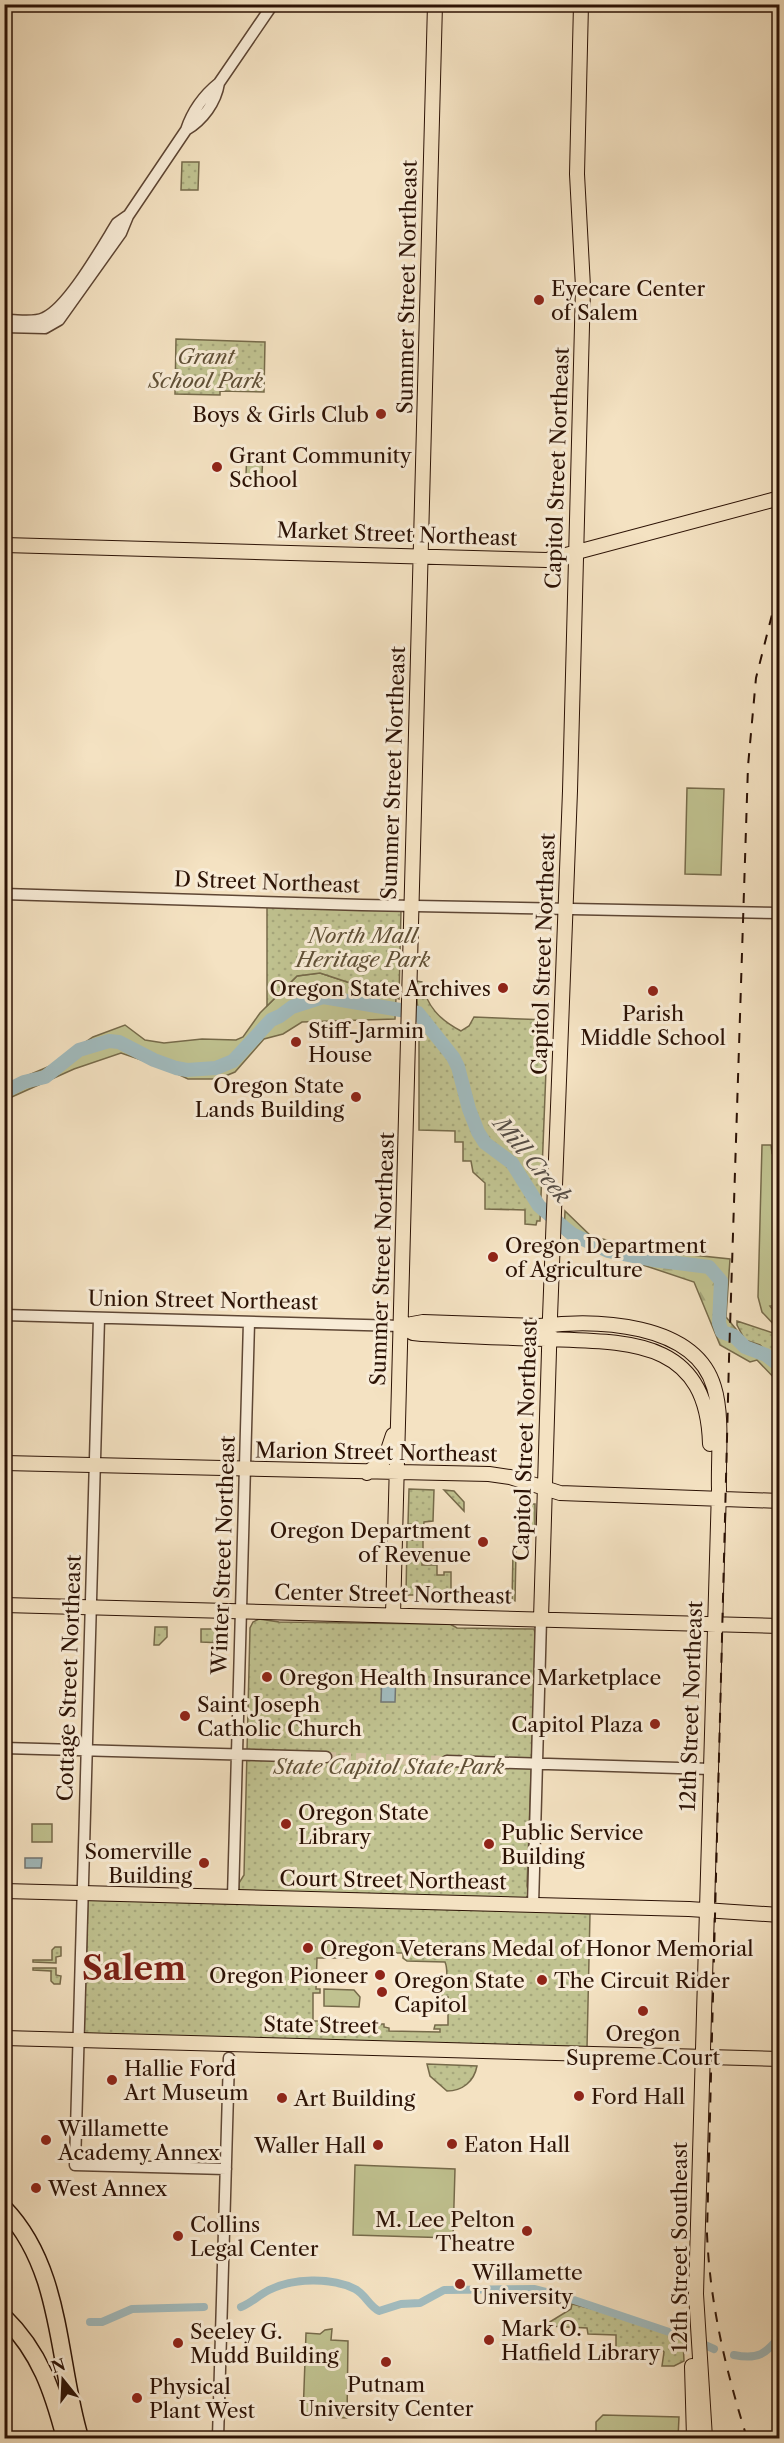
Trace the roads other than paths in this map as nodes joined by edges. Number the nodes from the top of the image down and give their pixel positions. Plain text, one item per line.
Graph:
1 (273, 4) edge
2 (435, 4) edge
3 (581, 4) edge
4 (128, 216) junction
5 (4, 320) edge
6 (4, 327) edge
7 (780, 498) edge
8 (4, 545) edge
9 (575, 552) junction
10 (420, 556) junction
11 (4, 894) edge
12 (411, 905) junction
13 (565, 909) junction
14 (780, 913) edge
15 (4, 1316) edge
16 (99, 1318) junction
17 (249, 1322) junction
18 (512, 1325) junction
19 (401, 1326) junction
20 (549, 1332) junction
21 (474, 1336) junction
22 (700, 1362) joint
23 (688, 1374) joint
24 (398, 1418) junction
25 (4, 1464) edge
26 (95, 1466) junction
27 (244, 1470) junction
28 (396, 1472) junction
29 (367, 1473) junction
30 (545, 1488) junction
31 (714, 1498) junction
32 (780, 1501) edge
33 (4, 1605) edge
34 (91, 1607) junction
35 (241, 1611) junction
36 (393, 1615) junction
37 (541, 1619) junction
38 (711, 1623) junction
39 (780, 1626) edge
40 (4, 1748) edge
41 (87, 1750) junction
42 (237, 1755) junction
43 (326, 1757) tunnel mouth
44 (447, 1761) tunnel mouth
45 (537, 1763) junction
46 (706, 1768) junction
47 (4, 1891) edge
48 (83, 1893) junction
49 (233, 1897) junction
50 (534, 1905) junction
51 (702, 1910) junction
52 (780, 1915) edge
53 (4, 2038) edge
54 (79, 2040) junction
55 (698, 2056) junction
56 (229, 2058) dead end
57 (780, 2059) edge
58 (226, 2169) junction
59 (4, 2208) edge
60 (4, 2318) edge
61 (65, 2439) edge
62 (80, 2439) edge
63 (219, 2439) edge
64 (694, 2439) edge
65 (705, 2439) edge

1 - 4 street
2 - 10 main road, Summer Street Northeast
3 - 9 main road, Capitol Street Northeast
4 - 5 street
4 - 6 street
7 - 9 main road, Market Street Northeast
8 - 10 main road, Market Street Northeast
9 - 10 main road, Market Street Northeast
9 - 13 main road, Capitol Street Northeast
10 - 12 main road, Summer Street Northeast
11 - 12 street, D Street Northeast
12 - 13 street, D Street Northeast
12 - 19 main road, Summer Street Northeast
13 - 14 street, D Street Northeast
13 - 20 main road, Capitol Street Northeast
15 - 16 street, Union Street Northeast
16 - 17 street, Union Street Northeast
16 - 26 street, Cottage Street Northeast
17 - 19 street, Union Street Northeast
17 - 27 street, Winter Street Northeast
18 - 19 main road, Union Street Northeast
18 - 20 main road, Union Street Northeast
18 - 21 main road
19 - 21 main road, Union Street Northeast
19 - 24 main road, Summer Street Northeast
20 - 21 main road, Union Street Northeast
20 - 22 main road, Union Street Northeast
20 - 23 main road, Union Street Northeast
20 - 30 main road, Capitol Street Northeast
22 - 31 main road, 12th Street Northeast
23 - 31 main road, 12th Street Northeast
24 - 28 main road, Summer Street Northeast
24 - 29 main road
25 - 26 main road, Marion Street Northeast
26 - 27 main road, Marion Street Northeast
26 - 34 street, Cottage Street Northeast
27 - 29 main road, Marion Street Northeast
27 - 35 street, Winter Street Northeast
28 - 29 main road, Marion Street Northeast
28 - 30 main road, Marion Street Northeast
28 - 36 main road, Summer Street Northeast
30 - 31 main road, Marion Street Northeast
30 - 37 main road, Capitol Street Northeast
31 - 32 main road, Marion Street Northeast
31 - 38 main road, 12th Street Northeast
33 - 34 main road, Center Street Northeast
34 - 35 main road, Center Street Northeast
34 - 41 street, Cottage Street Northeast
35 - 36 main road, Center Street Northeast
35 - 42 street, Winter Street Northeast
36 - 37 main road, Center Street Northeast
37 - 38 main road, Center Street Northeast
37 - 45 street, Capitol Street Northeast
38 - 39 main road, Center Street Northeast
38 - 46 main road, 12th Street Northeast
40 - 41 street
41 - 42 street
41 - 48 street, Cottage Street Northeast
42 - 43 street
42 - 49 street, Winter Street Northeast
44 - 45 street
45 - 46 street
45 - 50 street, Capitol Street Northeast
46 - 51 main road, 12th Street Northeast
47 - 48 main road, Court Street Northeast
48 - 49 main road, Court Street Northeast
48 - 54 street, Cottage Street Northeast
49 - 50 main road, Court Street Northeast
50 - 51 main road, Court Street Northeast
51 - 52 main road, Court Street Northeast
51 - 55 main road, 12th Street Northeast
53 - 54 main road, State Street
54 - 55 main road, State Street
54 - 58 street, Cottage Street Northeast
55 - 57 main road, State Street
55 - 64 main road, 12th Street Southeast
55 - 65 main road, 12th Street Southeast
56 - 58 street
58 - 63 street
59 - 62 highway
60 - 61 highway

